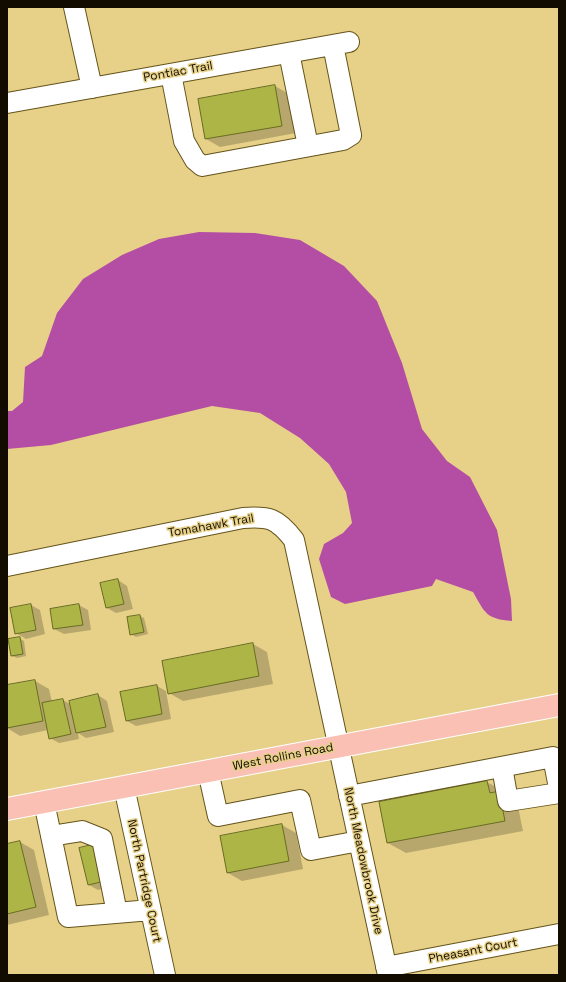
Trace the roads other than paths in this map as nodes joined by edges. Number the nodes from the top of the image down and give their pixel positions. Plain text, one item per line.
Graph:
1 (74, 7) edge
2 (288, 53) junction
3 (171, 74) junction
4 (92, 88) junction
5 (7, 103) edge
6 (308, 146) junction
7 (7, 566) edge
8 (559, 705) edge
9 (339, 747) junction
10 (502, 767) junction
11 (208, 771) junction
12 (124, 787) junction
13 (559, 788) edge
14 (559, 792) edge
15 (349, 796) junction
16 (44, 802) junction
17 (7, 809) edge
18 (51, 836) junction
19 (359, 841) junction
20 (151, 910) junction
21 (117, 913) junction
22 (559, 934) edge
23 (387, 971) edge
24 (165, 975) edge

1 - 4 street
2 - 3 street, Pontiac Trail
2 - 6 street
2 - 6 street, Pontiac Trail
3 - 4 street, Pontiac Trail
3 - 6 street
4 - 5 street, Pontiac Trail
7 - 9 street, Tomahawk Trail
8 - 9 main road, West Rollins Road
9 - 11 main road, West Rollins Road
9 - 15 street, North Meadowbrook Drive
10 - 13 street
10 - 14 street
10 - 15 street
11 - 12 main road, West Rollins Road
11 - 19 street
12 - 16 main road, West Rollins Road
12 - 20 street, North Partridge Court
15 - 19 street, North Meadowbrook Drive
16 - 17 main road, West Rollins Road
16 - 18 street
18 - 21 street
18 - 21 street
19 - 23 street, North Meadowbrook Drive
20 - 21 street
20 - 24 street, North Partridge Court
22 - 23 street, Pheasant Court

